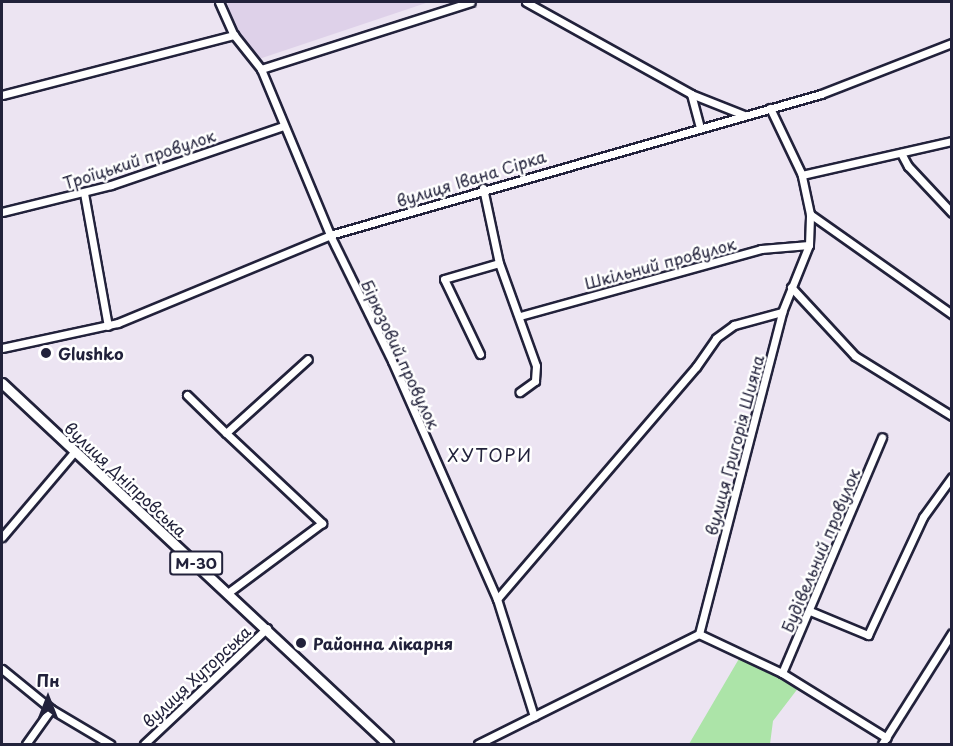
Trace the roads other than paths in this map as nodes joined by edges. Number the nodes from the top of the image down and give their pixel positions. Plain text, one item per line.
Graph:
1 (219, 2) edge
2 (471, 2) edge
3 (526, 2) edge
4 (234, 34) junction
5 (951, 43) edge
6 (261, 69) junction
7 (2, 94) edge
8 (691, 94) junction
9 (770, 108) junction
10 (744, 115) junction
11 (283, 126) junction
12 (700, 128) junction
13 (951, 141) edge
14 (901, 153) junction
15 (802, 175) junction
16 (483, 188) junction
17 (84, 193) junction
18 (2, 212) edge
19 (951, 213) edge
20 (810, 214) junction
21 (330, 235) junction
22 (809, 245) junction
23 (499, 263) junction
24 (791, 287) junction
25 (783, 312) junction
26 (951, 314) edge
27 (520, 316) junction
28 (108, 326) junction
29 (2, 348) edge
30 (480, 354) dead end
31 (308, 359) dead end
32 (2, 384) edge
33 (520, 392) dead end
34 (187, 394) dead end
35 (951, 416) edge
36 (226, 433) junction
37 (882, 437) dead end
38 (74, 452) junction
39 (951, 477) edge
40 (2, 537) edge
41 (229, 592) junction
42 (497, 599) junction
43 (810, 611) junction
44 (267, 628) junction
45 (951, 633) edge
46 (699, 634) junction
47 (2, 669) edge
48 (783, 673) junction
49 (51, 709) junction
50 (534, 716) junction
51 (885, 741) edge
52 (26, 744) edge
53 (110, 744) edge
54 (144, 744) edge
55 (388, 744) edge
56 (478, 744) edge

1 - 4 street, Бірюзовий провулок
2 - 6 street
3 - 8 street
4 - 6 street, Бірюзовий провулок
4 - 7 street
5 - 9 street, вулиця Івана Сірка
6 - 11 street, Бірюзовий провулок
8 - 10 street
8 - 12 street
9 - 10 street, вулиця Івана Сірка
9 - 15 street, вулиця Григорія Шияна
10 - 12 street, вулиця Івана Сірка
11 - 17 street, Троїцький провулок
11 - 21 street, Бірюзовий провулок
12 - 16 street, вулиця Івана Сірка
13 - 14 street
14 - 15 street
14 - 19 street
15 - 20 street, вулиця Григорія Шияна
16 - 21 street, вулиця Івана Сірка
16 - 23 street
17 - 18 street, Троїцький провулок
17 - 28 street
20 - 22 street, вулиця Григорія Шияна
20 - 26 street
21 - 28 street, вулиця Івана Сірка
21 - 42 street, Бірюзовий провулок
22 - 24 street, вулиця Григорія Шияна
22 - 27 street, Шкільний провулок
23 - 27 street
23 - 30 street
24 - 25 street, вулиця Григорія Шияна
24 - 35 street
25 - 42 street
25 - 46 street, вулиця Григорія Шияна
27 - 33 street
28 - 29 street, вулиця Івана Сірка
31 - 36 street
32 - 38 highway, вулиця Дніпровська / М-30
34 - 36 street
36 - 41 street
37 - 43 street, Будівельний провулок
38 - 40 street
38 - 41 highway, вулиця Дніпровська / М-30
39 - 43 street
41 - 44 highway, вулиця Дніпровська / М-30
42 - 50 street, Бірюзовий провулок
43 - 48 street, Будівельний провулок
44 - 54 street, вулиця Хуторська
44 - 55 highway, вулиця Дніпровська / М-30
45 - 51 street
46 - 48 street
46 - 50 street
47 - 49 street
48 - 51 street
49 - 52 street
49 - 53 street
50 - 56 street

